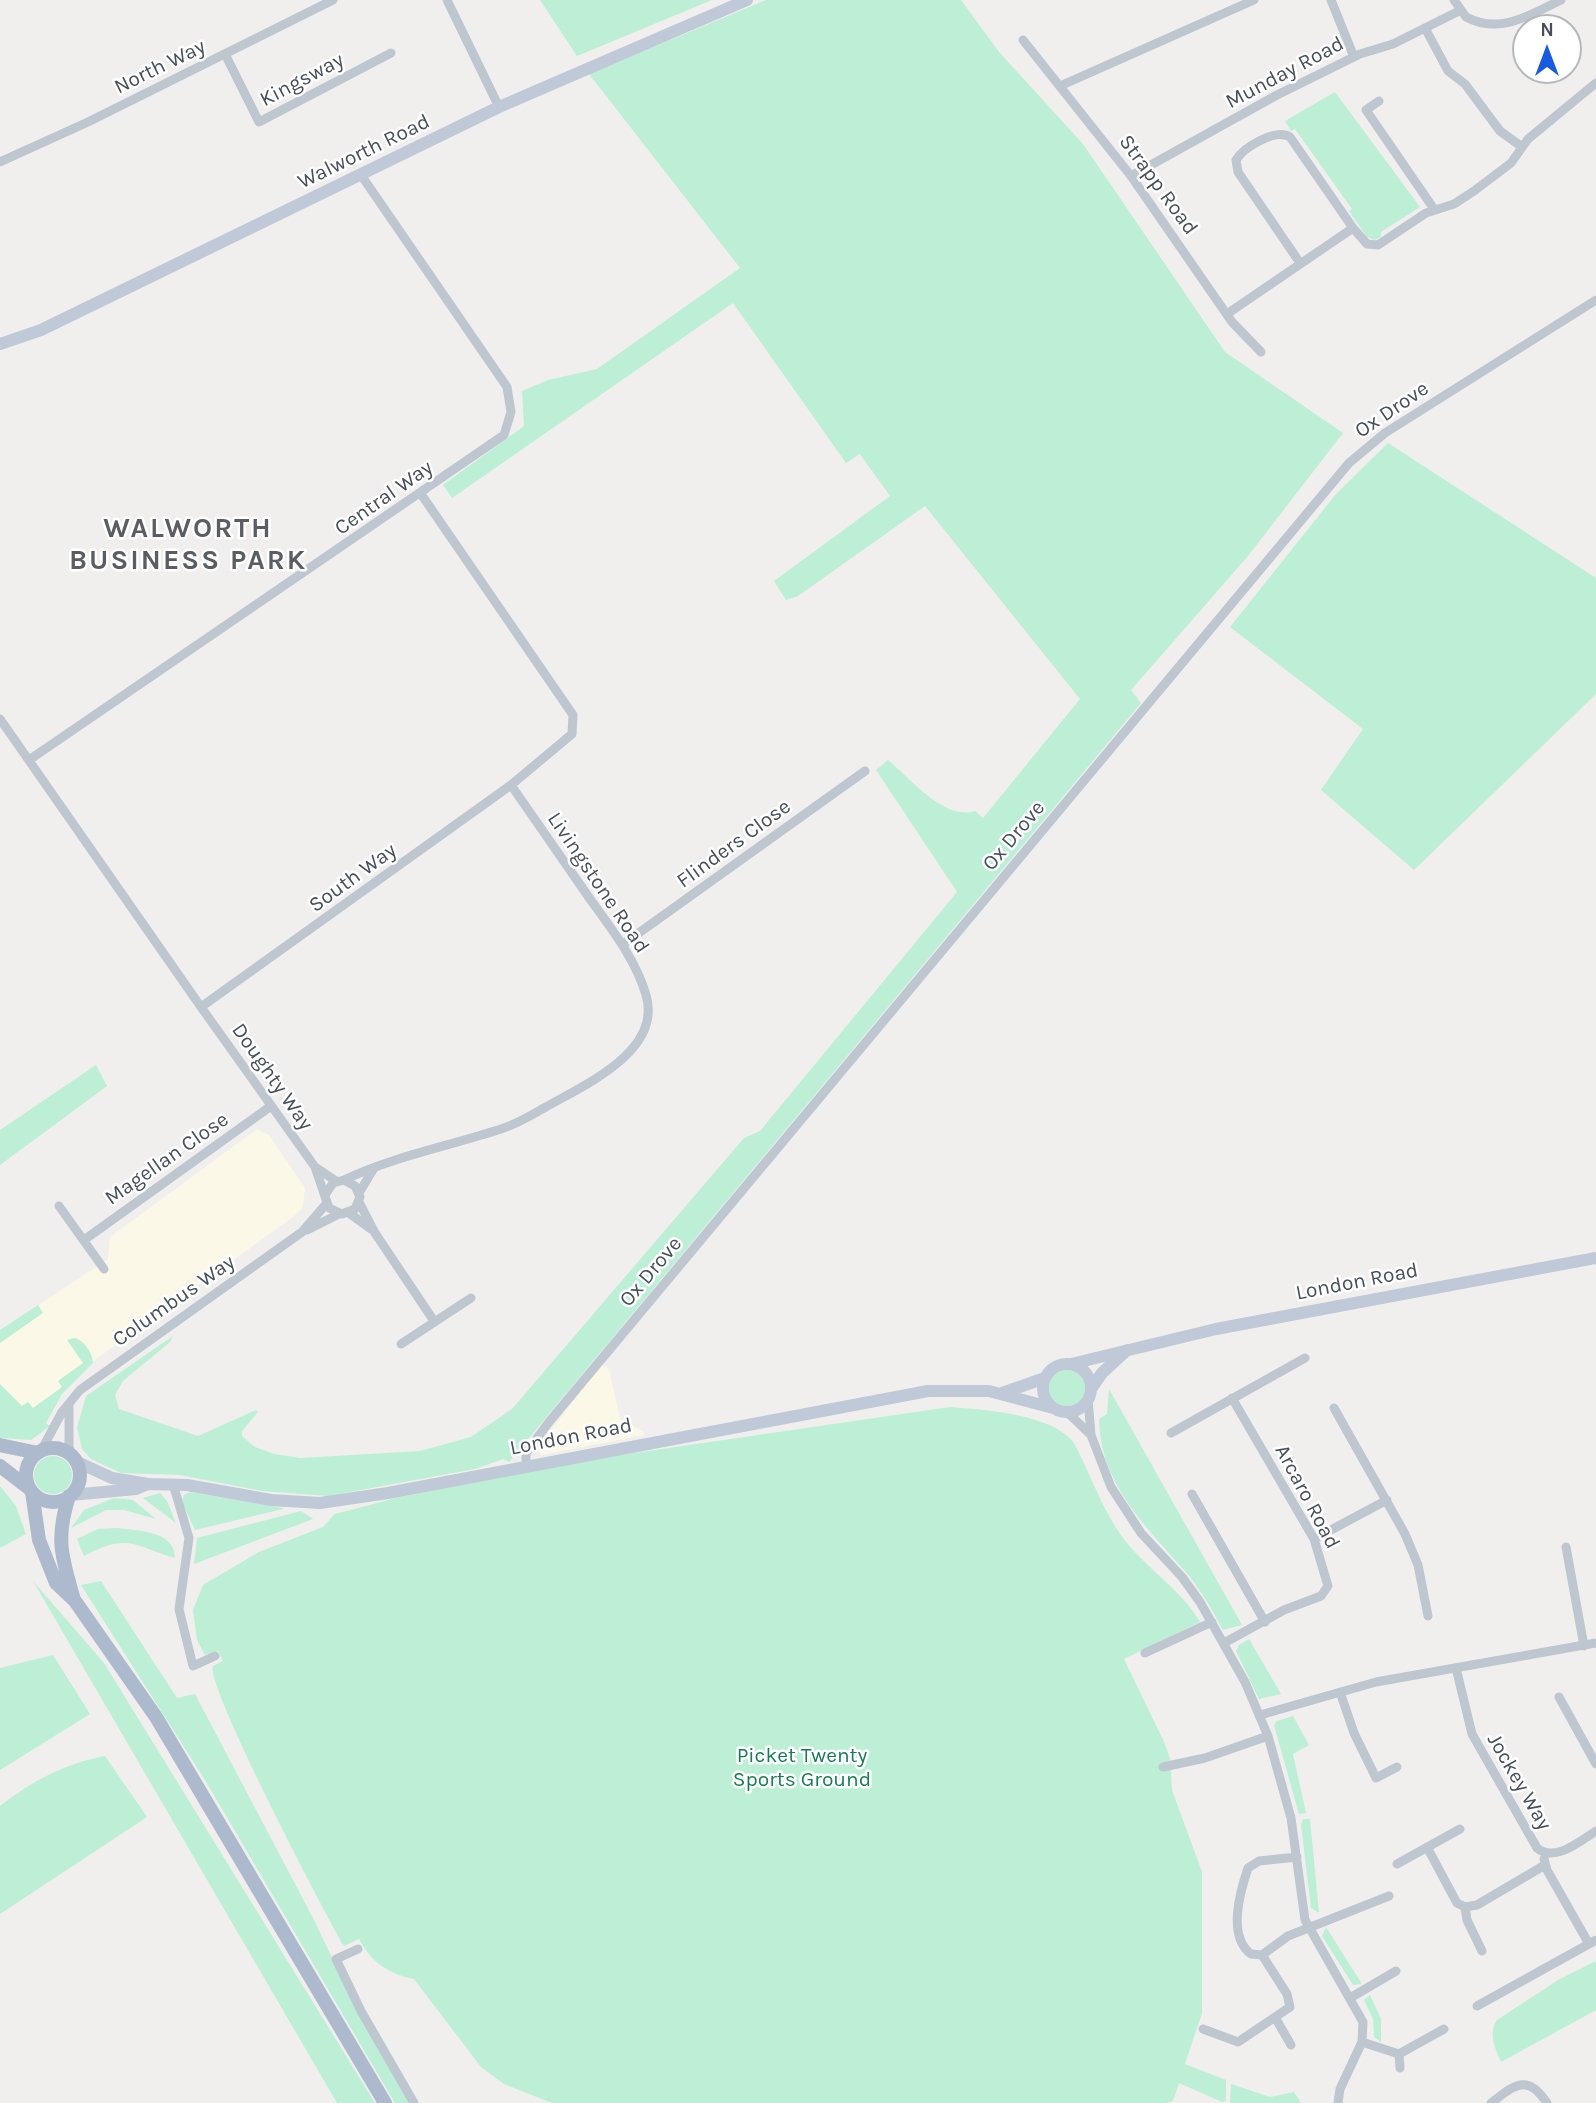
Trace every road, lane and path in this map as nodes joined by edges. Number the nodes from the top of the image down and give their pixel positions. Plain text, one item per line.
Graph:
1 (333, 0) edge
2 (447, 0) edge
3 (747, 0) edge
4 (1254, 0) edge
5 (1331, 0) edge
6 (1454, 0) edge
7 (1561, 0) edge
8 (1459, 11) junction
9 (1425, 28) junction
10 (1023, 40) dead end
11 (391, 53) dead end
12 (225, 54) junction
13 (1354, 57) junction
14 (1596, 83) edge
15 (1060, 86) junction
16 (1379, 101) dead end
17 (499, 107) junction
18 (1522, 146) junction
19 (0, 162) edge
20 (361, 174) junction
21 (1131, 176) junction
22 (1434, 209) junction
23 (1353, 228) junction
24 (1300, 264) junction
25 (1596, 300) edge
26 (1227, 314) junction
27 (0, 344) edge
28 (1261, 352) dead end
29 (421, 494) junction
30 (0, 719) edge
31 (29, 761) junction
32 (865, 771) dead end
33 (511, 785) junction
34 (622, 945) junction
35 (201, 1006) junction
36 (271, 1107) junction
37 (315, 1167) junction
38 (374, 1168) junction
39 (340, 1181) junction
40 (359, 1197) junction
41 (326, 1199) junction
42 (59, 1206) dead end
43 (344, 1213) junction
44 (302, 1232) junction
45 (375, 1233) junction
46 (84, 1240) junction
47 (1596, 1258) edge
48 (104, 1269) dead end
49 (471, 1298) dead end
50 (434, 1321) junction
51 (401, 1344) dead end
52 (1128, 1350) junction
53 (1305, 1358) dead end
54 (1071, 1364) junction
55 (1045, 1378) junction
56 (1002, 1393) junction
57 (1089, 1394) junction
58 (1232, 1398) junction
59 (69, 1404) junction
60 (1053, 1408) junction
61 (1334, 1408) dead end
62 (1067, 1412) junction
63 (1171, 1433) dead end
64 (1091, 1435) junction
65 (0, 1445) edge
66 (39, 1452) junction
67 (72, 1458) junction
68 (526, 1465) junction
69 (0, 1466) edge
70 (148, 1484) junction
71 (173, 1484) junction
72 (31, 1490) junction
73 (1192, 1494) dead end
74 (70, 1495) junction
75 (1387, 1500) junction
76 (1314, 1539) junction
77 (1566, 1547) dead end
78 (75, 1601) junction
79 (1428, 1616) dead end
80 (1212, 1622) junction
81 (1265, 1622) junction
82 (1224, 1643) junction
83 (1596, 1643) edge
84 (1584, 1646) junction
85 (1145, 1653) dead end
86 (215, 1656) dead end
87 (1456, 1668) junction
88 (1340, 1692) junction
89 (1559, 1697) dead end
90 (1260, 1715) junction
91 (1268, 1736) junction
92 (1596, 1737) edge
93 (1585, 1744) junction
94 (1596, 1764) edge
95 (1163, 1767) dead end
96 (1397, 1767) dead end
97 (1460, 1829) dead end
98 (1596, 1831) edge
99 (1427, 1847) junction
100 (1545, 1854) junction
101 (1297, 1857) junction
102 (1397, 1864) dead end
103 (1545, 1865) junction
104 (1389, 1896) dead end
105 (1465, 1907) junction
106 (1308, 1927) junction
107 (1593, 1942) edge
108 (358, 1949) dead end
109 (1482, 1951) dead end
110 (1262, 1955) junction
111 (1396, 1971) dead end
112 (1350, 1998) junction
113 (1477, 2006) dead end
114 (1276, 2019) junction
115 (1203, 2029) dead end
116 (1444, 2029) dead end
117 (1362, 2042) junction
118 (1291, 2045) dead end
119 (1399, 2054) junction
120 (1400, 2068) dead end
121 (386, 2103) edge
122 (414, 2103) edge
123 (1338, 2103) edge
124 (1491, 2103) edge
125 (1547, 2103) edge

1 - 12 street, North Way
2 - 17 street
3 - 17 main road, Walworth Road
4 - 15 street
5 - 13 street
6 - 8 street
7 - 8 street
8 - 9 street, Munday Road
9 - 13 street, Munday Road
9 - 18 street
10 - 15 street, Strapp Road
11 - 12 street, Kingsway
12 - 19 street, North Way
13 - 21 street, Munday Road
14 - 18 street
15 - 21 street, Strapp Road
16 - 22 street
17 - 20 main road, Walworth Road
18 - 22 street
20 - 27 main road, Walworth Road
20 - 29 street, Central Way
21 - 26 street, Strapp Road
22 - 23 street
23 - 24 street
23 - 24 street
24 - 26 street
25 - 68 street, Ox Drove
26 - 28 street, Strapp Road
29 - 31 street, Central Way
29 - 33 street, South Way
30 - 31 street
31 - 35 street
32 - 34 street, Flinders Close
33 - 34 street, Livingstone Road
33 - 35 street, South Way
34 - 38 street, Livingstone Road
35 - 36 street, Doughty Way
36 - 37 street, Doughty Way
36 - 46 street, Magellan Close
37 - 39 street, Doughty Way
37 - 41 street, Doughty Way
38 - 39 street, Livingstone Road
38 - 40 street
39 - 40 street
39 - 41 street
40 - 43 street
40 - 45 street
41 - 43 street
41 - 44 street, Columbus Way
42 - 46 street
43 - 44 street, Columbus Way
43 - 45 street
44 - 59 street, Columbus Way
45 - 50 street
46 - 48 street
47 - 52 main road, London Road
49 - 50 street
50 - 51 street
52 - 54 main road, London Road
52 - 57 main road
53 - 58 street
54 - 55 main road, London Road
54 - 57 main road
55 - 56 main road, London Road
55 - 60 main road
56 - 60 main road, London Road
56 - 68 main road, London Road
57 - 62 main road
57 - 64 street
58 - 63 street
58 - 76 street, Arcaro Road
59 - 66 street, Columbus Way
59 - 67 street
60 - 62 main road, London Road
61 - 75 street
62 - 64 street
64 - 80 street
65 - 66 main road
66 - 67 main road
66 - 72 main road
67 - 70 main road, London Road
67 - 74 main road
68 - 71 main road, London Road
69 - 72 main road
70 - 71 main road, London Road
70 - 74 main road, London Road
71 - 86 street
72 - 74 main road
72 - 78 main road
73 - 81 street
74 - 78 main road
75 - 76 street
75 - 79 street
76 - 81 street, Arcaro Road
77 - 84 street
78 - 121 main road
80 - 82 street
80 - 85 street
81 - 82 street, Arcaro Road
82 - 90 street
83 - 84 street
84 - 87 street
87 - 88 street
87 - 100 street, Jockey Way
88 - 90 street
88 - 96 street
89 - 93 street
90 - 91 street
91 - 95 street
91 - 101 street
92 - 93 street
93 - 94 street
97 - 99 street
98 - 100 street, Jockey Way
99 - 102 street
99 - 105 street
100 - 103 street
101 - 106 street
101 - 110 street
103 - 105 street
103 - 107 street
104 - 106 street
105 - 109 street
106 - 110 street
106 - 112 street
107 - 113 street
108 - 122 street
110 - 114 street
111 - 112 street
112 - 117 street
114 - 115 street
114 - 118 street
116 - 119 street
117 - 119 street
117 - 123 street
119 - 120 street
124 - 125 street

